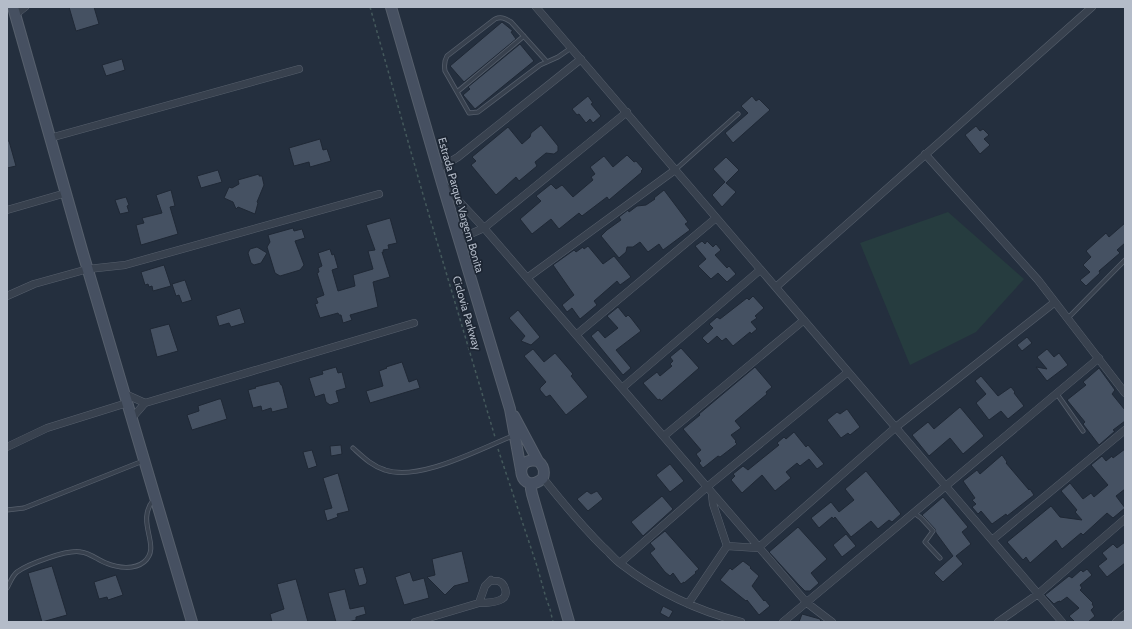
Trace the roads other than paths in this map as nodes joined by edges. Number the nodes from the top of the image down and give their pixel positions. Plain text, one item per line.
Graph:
1 (25, 7) edge
2 (391, 7) edge
3 (536, 7) edge
4 (1092, 7) edge
5 (14, 11) edge
6 (524, 36) junction
7 (571, 48) junction
8 (581, 59) junction
9 (547, 62) junction
10 (299, 69) dead end
11 (457, 92) junction
12 (627, 112) junction
13 (738, 114) dead end
14 (50, 138) junction
15 (925, 154) junction
16 (438, 169) junction
17 (675, 170) junction
18 (442, 183) junction
19 (66, 193) junction
20 (379, 194) dead end
21 (7, 210) edge
22 (716, 218) junction
23 (484, 228) junction
24 (459, 239) junction
25 (1125, 260) edge
26 (88, 269) junction
27 (760, 270) junction
28 (527, 278) junction
29 (776, 287) junction
30 (7, 296) edge
31 (1055, 302) junction
32 (1068, 318) junction
33 (804, 320) junction
34 (414, 323) dead end
35 (576, 335) junction
36 (1099, 358) junction
37 (848, 372) junction
38 (622, 388) junction
39 (1125, 393) edge
40 (1057, 394) junction
41 (126, 399) junction
42 (145, 403) junction
43 (510, 409) junction
44 (132, 418) junction
45 (896, 427) junction
46 (1125, 430) edge
47 (1083, 431) dead end
48 (514, 436) junction
49 (664, 436) junction
50 (7, 447) edge
51 (353, 448) dead end
52 (144, 460) junction
53 (538, 461) junction
54 (521, 470) junction
55 (543, 478) junction
56 (532, 484) junction
57 (947, 486) junction
58 (707, 487) junction
59 (712, 493) junction
60 (154, 498) junction
61 (7, 510) edge
62 (914, 513) junction
63 (1125, 519) edge
64 (992, 540) junction
65 (726, 546) junction
66 (758, 548) junction
67 (940, 558) dead end
68 (620, 563) junction
69 (7, 588) edge
70 (1038, 594) junction
71 (479, 603) dead end
72 (806, 603) junction
73 (688, 604) junction
74 (1125, 614) edge
75 (725, 620) edge
76 (192, 622) edge
77 (415, 622) edge
78 (569, 622) edge
79 (741, 622) edge
80 (783, 622) edge
81 (832, 622) edge
82 (998, 622) edge
83 (1062, 622) edge
84 (1116, 622) edge

1 - 5 street
2 - 16 street, Estrada Parque Vargem Bonita
3 - 7 street
4 - 15 street
5 - 14 street
6 - 9 lane
6 - 11 lane
6 - 11 lane
7 - 8 street
7 - 9 lane
8 - 12 street
8 - 16 street
9 - 11 lane
10 - 14 street
12 - 17 street
12 - 23 street
13 - 17 lane
14 - 19 street
15 - 29 street
15 - 31 street
16 - 18 street, Estrada Parque Vargem Bonita
17 - 22 street
17 - 28 street
18 - 23 street
18 - 24 street, Estrada Parque Vargem Bonita
19 - 21 street
19 - 26 street
20 - 26 street
22 - 27 street
22 - 35 street
23 - 24 street
23 - 28 street
24 - 43 street, Estrada Parque Vargem Bonita
25 - 32 lane
26 - 30 street
26 - 41 street
27 - 29 street
27 - 38 street
28 - 35 street
29 - 33 street
31 - 32 street
31 - 45 street
32 - 36 street
33 - 37 street
33 - 49 street
34 - 42 street
35 - 38 street
36 - 39 street
36 - 40 street
37 - 45 street
37 - 58 street
38 - 49 street
40 - 47 lane
40 - 57 street
41 - 42 street
41 - 44 street
41 - 50 street
42 - 44 street
43 - 48 street, Estrada Parque Vargem Bonita
43 - 53 street, Estrada Parque Vargem Bonita
44 - 52 street
45 - 57 street
45 - 66 street
46 - 64 street
48 - 51 lane
48 - 54 street, Estrada Parque Vargem Bonita
49 - 58 street
52 - 60 street
52 - 61 lane
53 - 54 street
53 - 55 street
54 - 56 street
55 - 56 street
55 - 68 street
56 - 78 street
57 - 62 street
57 - 64 street
58 - 59 street
58 - 68 street
59 - 65 street
59 - 66 street
60 - 69 lane
60 - 76 street
62 - 67 lane
62 - 72 street
63 - 70 street
64 - 70 street
65 - 66 street
65 - 73 street
66 - 72 street
68 - 73 street
70 - 82 street
70 - 83 street
71 - 77 street
72 - 80 street
72 - 81 street
73 - 75 street
74 - 84 street
75 - 79 street

